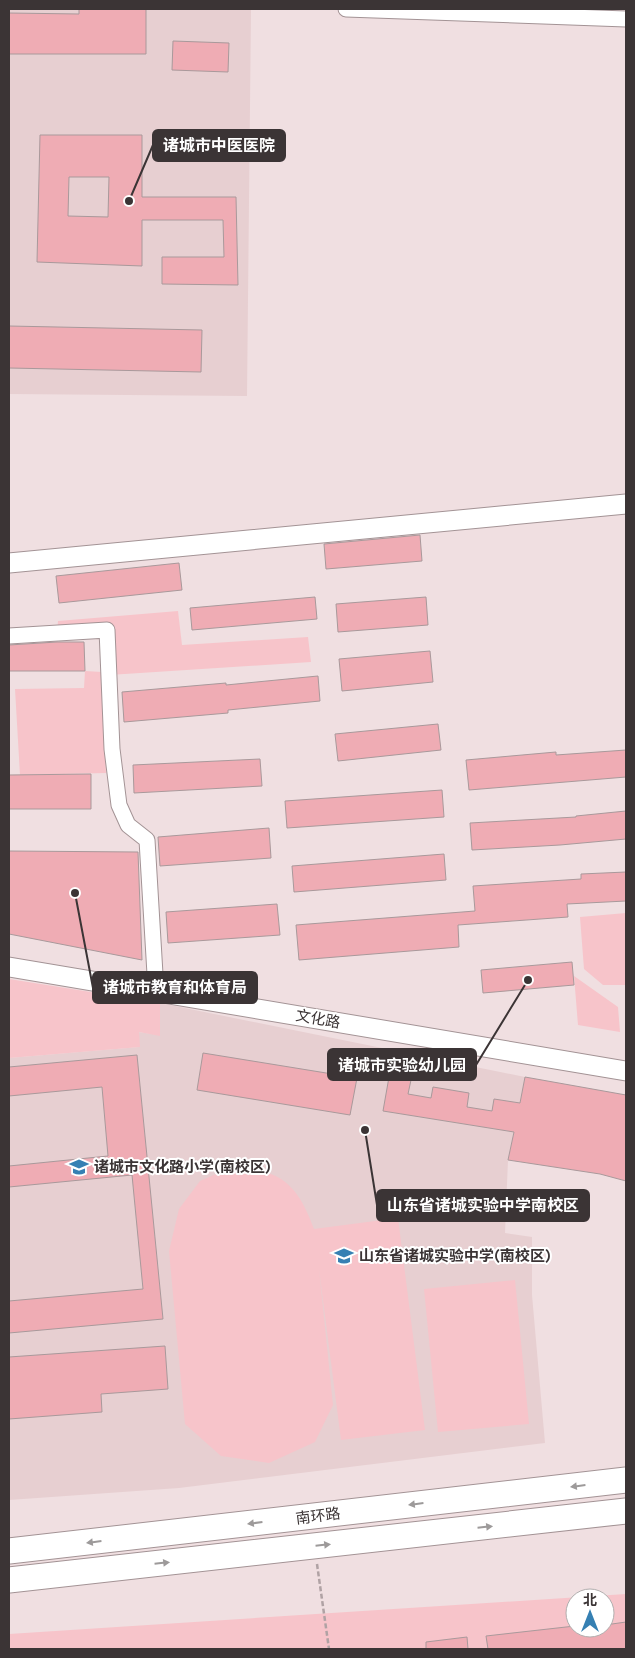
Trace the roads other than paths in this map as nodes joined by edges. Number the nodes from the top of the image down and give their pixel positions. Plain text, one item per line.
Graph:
1 (346, 9) edge
2 (626, 19) edge
3 (626, 504) edge
4 (9, 563) edge
5 (9, 636) edge
6 (9, 967) edge
7 (156, 991) junction
8 (626, 1071) edge
9 (626, 1480) edge
10 (626, 1511) edge
11 (9, 1551) edge
12 (9, 1580) edge

1 - 2 street
3 - 4 street
5 - 7 street
6 - 7 street, 文化路
7 - 8 street, 文化路
9 -> 11 highway, 南环路
12 -> 10 highway, 南环路

